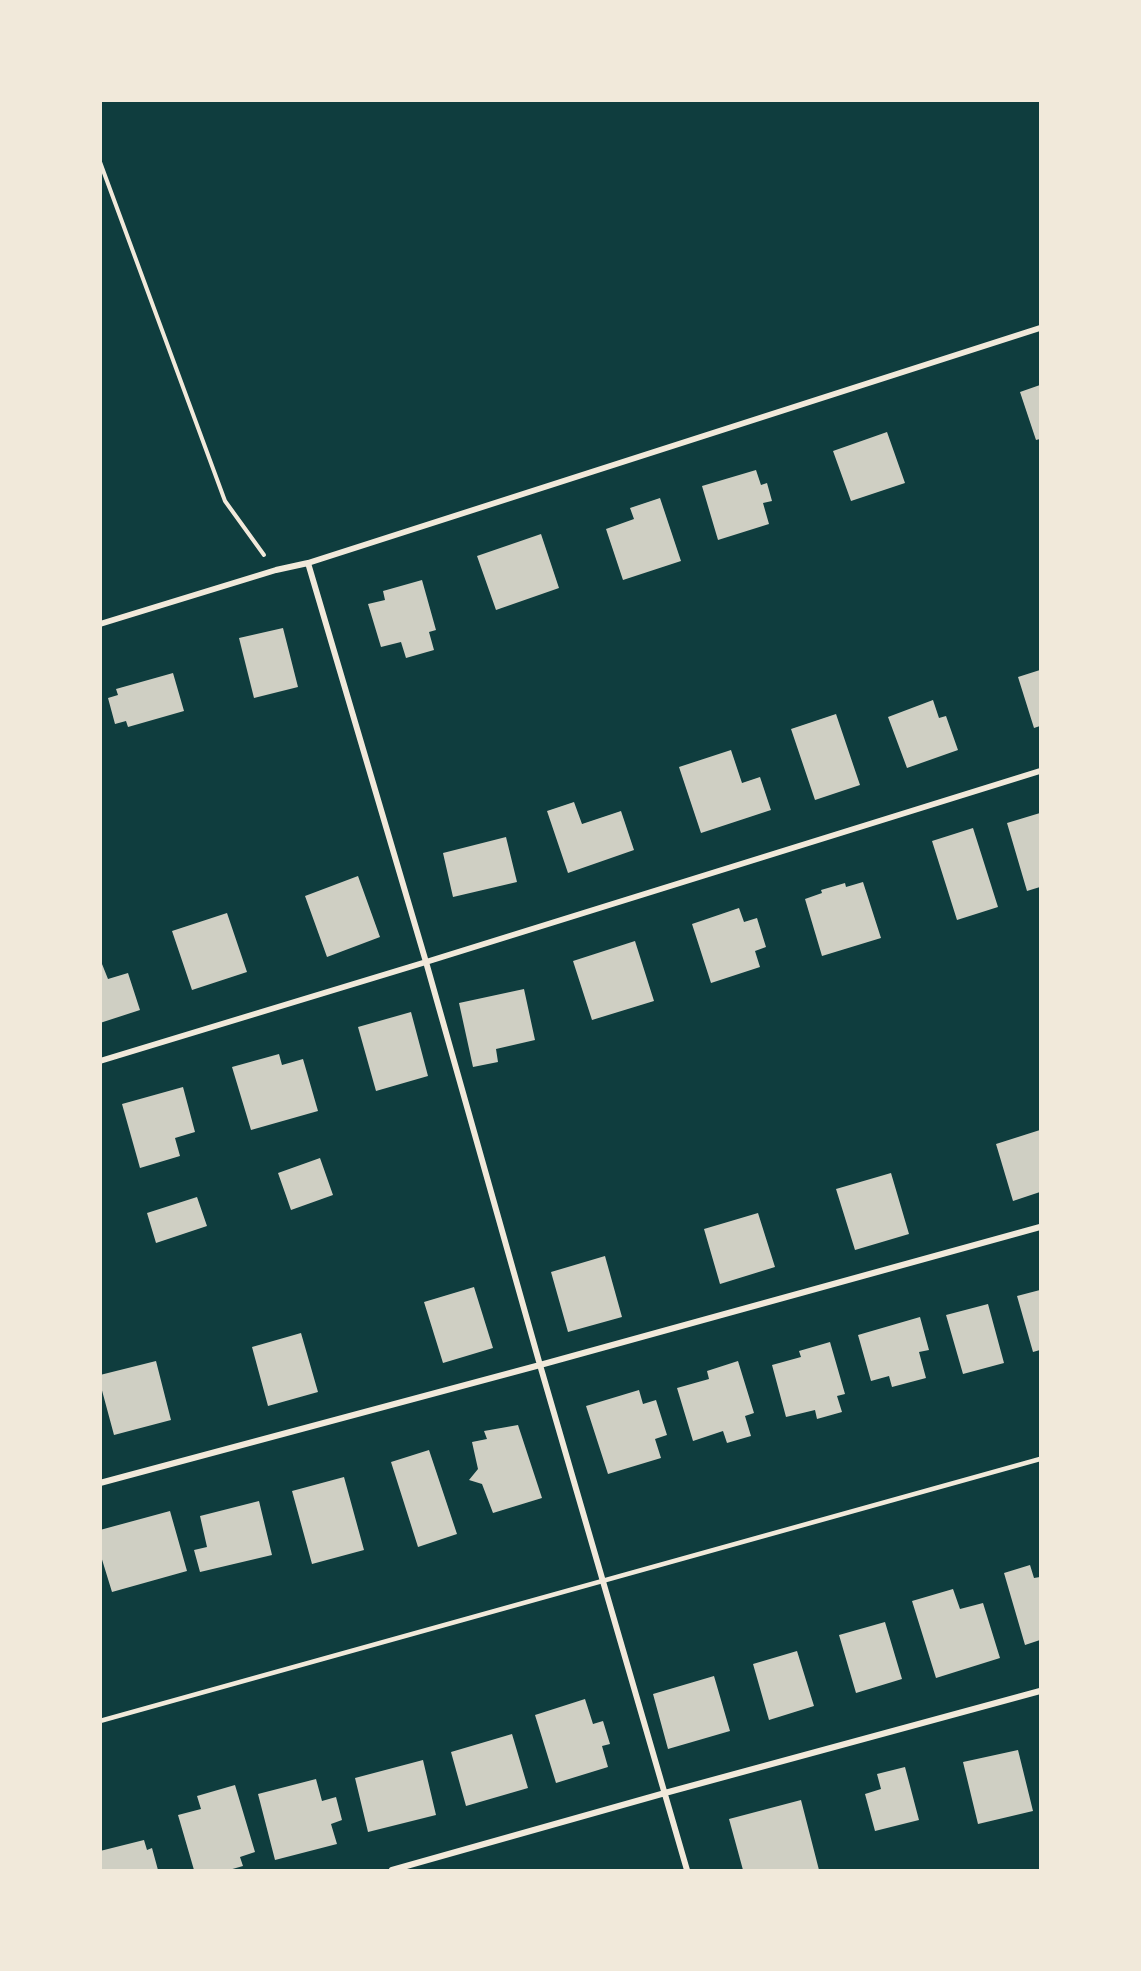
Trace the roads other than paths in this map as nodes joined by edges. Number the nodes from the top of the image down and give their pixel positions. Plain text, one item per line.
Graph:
1 (1041, 328) edge
2 (308, 563) junction
3 (100, 624) edge
4 (1041, 771) edge
5 (426, 962) junction
6 (100, 1060) edge
7 (1041, 1227) edge
8 (540, 1365) junction
9 (1041, 1459) edge
10 (100, 1483) edge
11 (602, 1581) junction
12 (1041, 1691) edge
13 (100, 1721) edge
14 (665, 1793) junction
15 (392, 1870) edge
16 (687, 1870) edge

1 - 2 street
2 - 3 street
2 - 5 street
4 - 5 street
5 - 6 street
5 - 8 street
7 - 8 street
8 - 10 street
8 - 11 street
9 - 11 lane
11 - 13 lane
11 - 14 street
12 - 14 street
14 - 15 street
14 - 16 street

